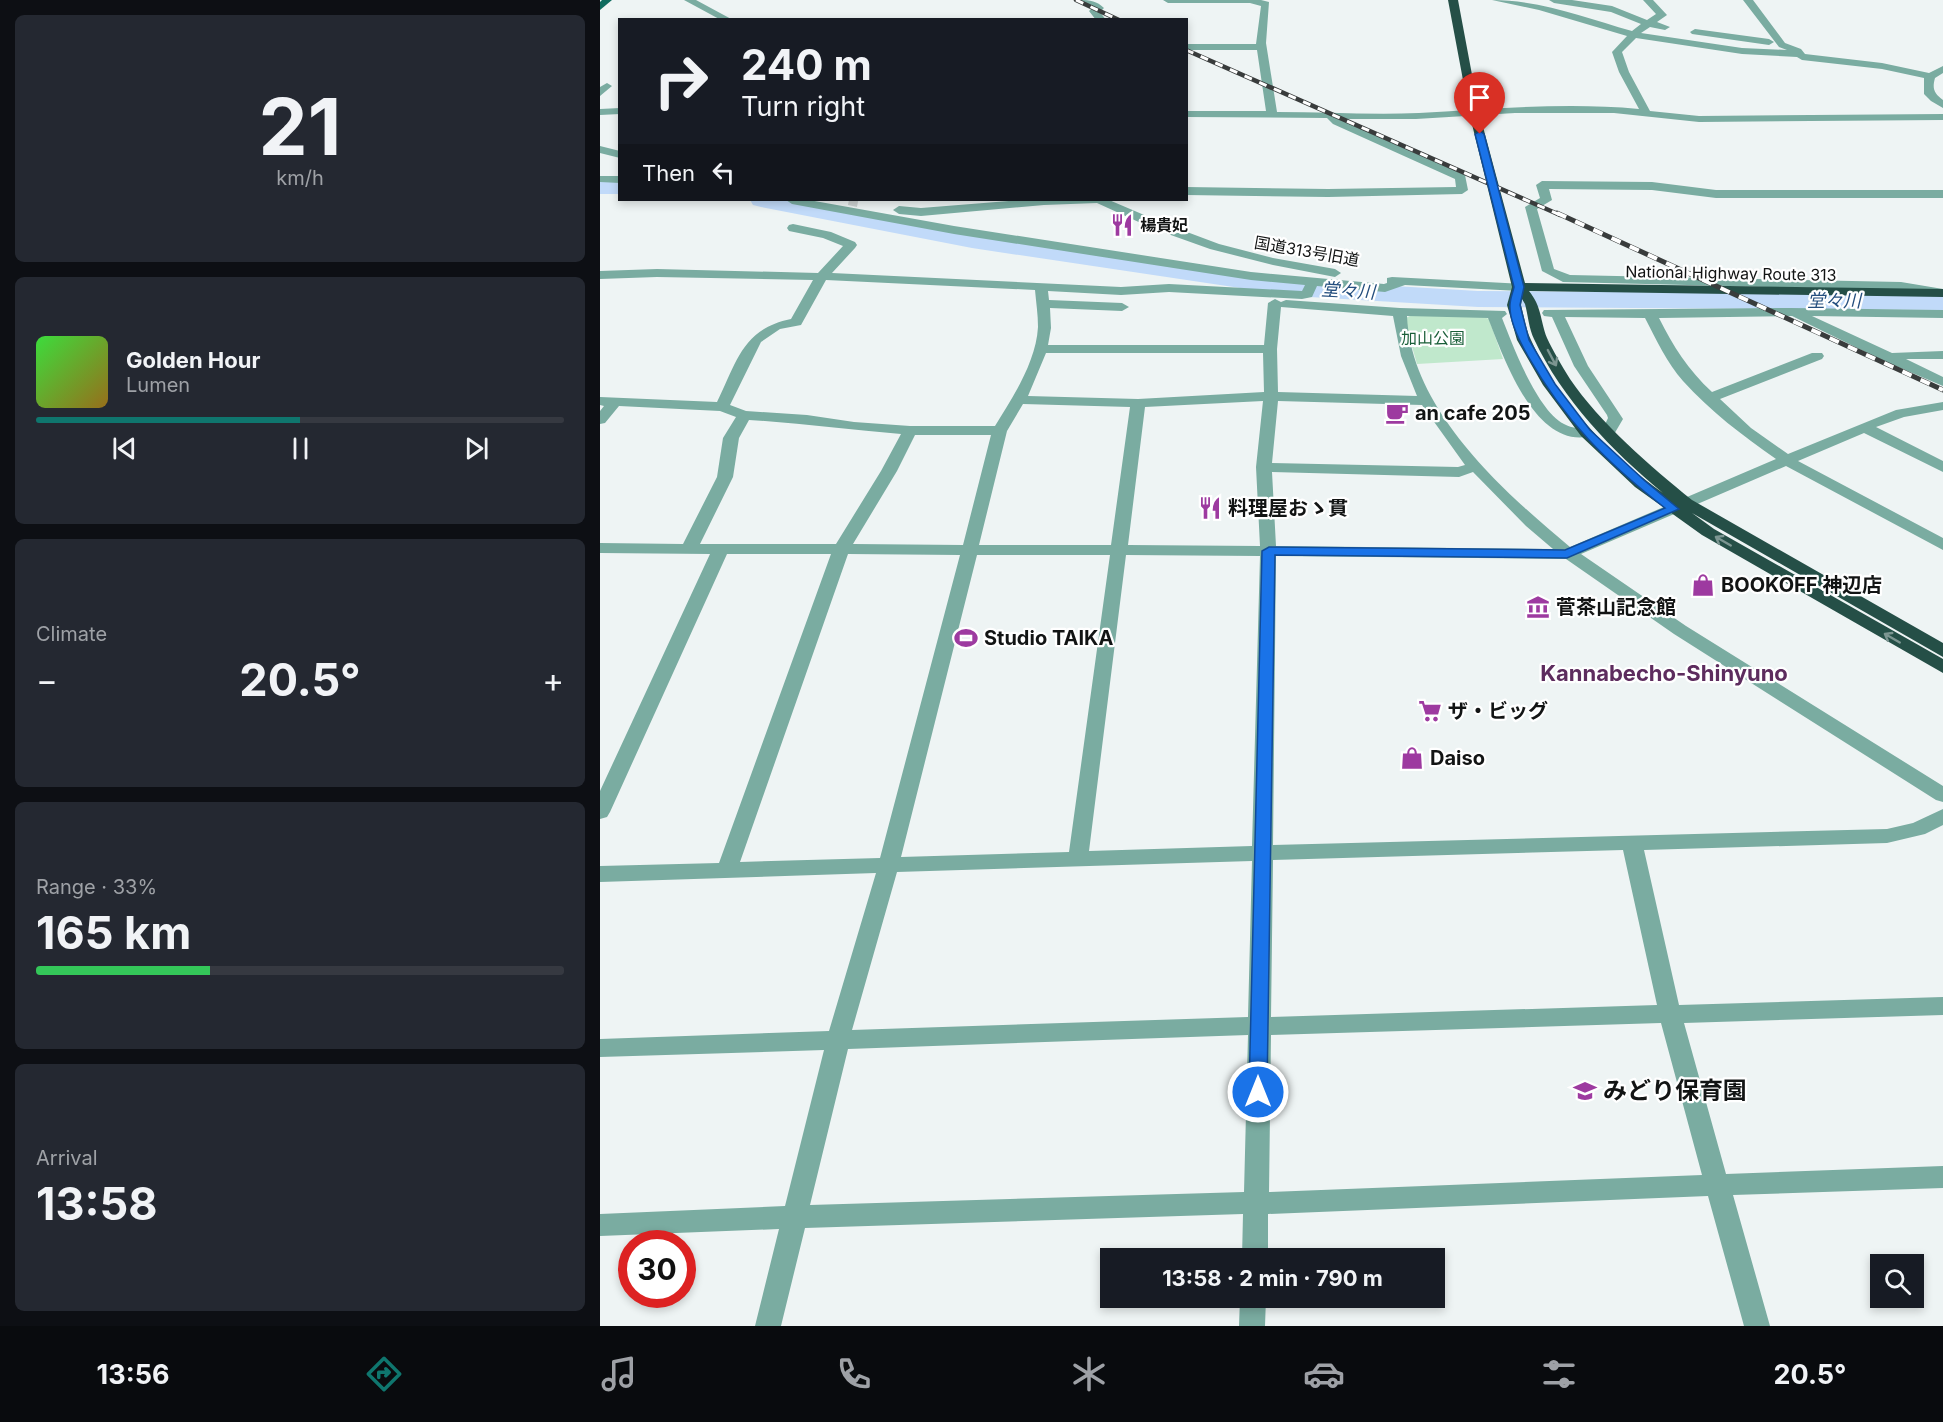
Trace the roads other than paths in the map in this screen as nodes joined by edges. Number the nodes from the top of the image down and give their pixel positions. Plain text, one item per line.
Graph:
1 (607, 0) edge
2 (689, 0) edge
3 (1085, 0) edge
4 (1168, 0) edge
5 (1453, 0) edge
6 (1497, 0) edge
7 (1554, 0) edge
8 (1648, 0) edge
9 (1748, 0) edge
10 (1264, 1) edge
11 (600, 7) edge
12 (725, 18) edge
13 (1100, 18) edge
14 (1647, 25) junction
15 (1634, 35) junction
16 (1782, 45) junction
17 (1188, 47) edge
18 (1261, 47) junction
19 (1799, 54) junction
20 (1943, 69) edge
21 (1930, 76) junction
22 (1943, 105) edge
23 (618, 111) edge
24 (600, 112) edge
25 (1474, 112) junction
26 (1646, 113) junction
27 (1188, 114) edge
28 (1272, 114) junction
29 (1330, 115) junction
30 (1943, 117) edge
31 (600, 149) edge
32 (618, 154) edge
33 (600, 179) edge
34 (618, 180) edge
35 (1188, 191) edge
36 (1943, 194) edge
37 (798, 201) edge
38 (854, 201) edge
39 (1044, 201) edge
40 (1103, 201) edge
41 (826, 206) junction
42 (793, 228) dead end
43 (600, 275) edge
44 (822, 276) junction
45 (1312, 282) junction
46 (1402, 282) junction
47 (1041, 286) junction
48 (1169, 288) junction
49 (1942, 293) edge
50 (1522, 297) junction
51 (1275, 303) junction
52 (1042, 304) junction
53 (1122, 307) dead end
54 (1400, 312) junction
55 (1791, 312) junction
56 (1650, 314) junction
57 (1943, 314) edge
58 (1040, 349) junction
59 (1270, 349) junction
60 (1943, 355) edge
61 (1816, 356) dead end
62 (1889, 358) junction
63 (1943, 382) edge
64 (1271, 396) junction
65 (1709, 398) junction
66 (1019, 400) junction
67 (608, 401) edge
68 (1427, 401) junction
69 (1138, 403) junction
70 (1943, 406) edge
71 (722, 407) junction
72 (744, 415) junction
73 (600, 420) edge
74 (1864, 428) junction
75 (910, 430) junction
76 (1000, 431) junction
77 (1586, 433) junction
78 (1608, 433) junction
79 (1787, 460) junction
80 (1476, 466) junction
81 (1264, 467) junction
82 (1943, 467) edge
83 (1680, 506) junction
84 (1943, 545) edge
85 (600, 548) edge
86 (689, 549) junction
87 (721, 549) junction
88 (841, 550) junction
89 (969, 550) junction
90 (1120, 550) junction
91 (1269, 551) junction
92 (1567, 554) junction
93 (1943, 651) edge
94 (1943, 667) edge
95 (1943, 795) edge
96 (600, 812) edge
97 (1943, 816) edge
98 (1632, 844) junction
99 (1263, 853) junction
100 (1078, 859) junction
101 (888, 867) junction
102 (727, 869) junction
103 (600, 874) edge
104 (1943, 1006) edge
105 (1670, 1014) junction
106 (1258, 1026) junction
107 (838, 1041) junction
108 (600, 1048) edge
109 (1943, 1177) edge
110 (1717, 1183) junction
111 (1257, 1203) junction
112 (796, 1215) junction
113 (600, 1225) edge
114 (1255, 1248) edge
115 (1253, 1308) edge
116 (768, 1326) edge
117 (1252, 1326) edge
118 (1757, 1326) edge

1 - 11 main road
2 - 12 street
3 - 13 street
4 - 10 street
5 - 25 highway
6 - 15 street
7 - 14 street
8 - 14 street
9 - 16 street
10 - 18 street
14 - 15 street
14 - 16 street
15 - 19 street
15 - 26 street
16 - 19 street
17 - 18 street
18 - 28 street
19 - 21 street
20 - 21 street
21 - 22 street
23 - 24 street
25 - 26 street
25 - 29 street
25 - 50 highway
26 - 30 street
27 - 28 street
28 - 29 street
29 - 35 street
31 - 32 street
33 - 34 street
36 - 49 street
37 - 41 street
38 - 39 street
38 - 41 street
40 - 46 street, 国道313号旧道
41 - 45 street
42 - 44 street
43 - 44 street
44 - 47 street
44 - 71 street
45 - 46 street
45 - 48 street
46 - 50 street, 国道313号旧道
47 - 48 street
47 - 52 street
48 - 51 street
49 - 50 highway, National Highway Route 313
50 - 77 highway
50 -> 78 highway
51 - 54 street
51 - 59 street
52 - 53 street
52 - 58 street
54 - 68 street
54 - 77 street
55 - 56 street
55 - 57 street
55 - 62 street
56 - 65 street
56 - 78 street
58 - 59 street
58 - 66 street
59 - 64 street
60 - 62 street
61 - 65 street
62 - 63 street
64 - 68 street
64 - 69 street
64 - 81 street
65 - 79 street
66 - 69 street
66 - 76 street
67 - 71 street
67 - 73 street
68 - 80 street
69 - 90 street
70 - 74 street
71 - 72 street
72 - 75 street
72 - 86 street
74 - 79 street
74 - 82 street
75 - 76 street
75 - 88 street
76 - 89 street
77 - 83 highway
78 - 83 highway
79 - 83 street
79 - 84 street
80 - 81 street
80 - 92 street
81 - 91 street
83 - 92 street
83 - 93 highway
94 -> 83 highway
85 - 86 street
86 - 87 street
87 - 88 street
87 - 96 street
88 - 89 street
88 - 102 street
89 - 90 street
89 - 101 street
90 - 91 street
90 - 100 street
91 - 92 street
91 - 99 street
92 - 95 street
97 - 98 street
98 - 99 street
98 - 105 street
99 - 100 street
99 - 106 street
100 - 101 street
101 - 102 street
101 - 107 street
102 - 103 street
104 - 105 street
105 - 106 street
105 - 110 street
106 - 107 street
106 - 111 street
107 - 108 street
107 - 112 street
109 - 110 street
110 - 111 street
110 - 118 street
111 - 112 street
111 - 114 street
112 - 113 street
112 - 116 street
115 - 117 street

